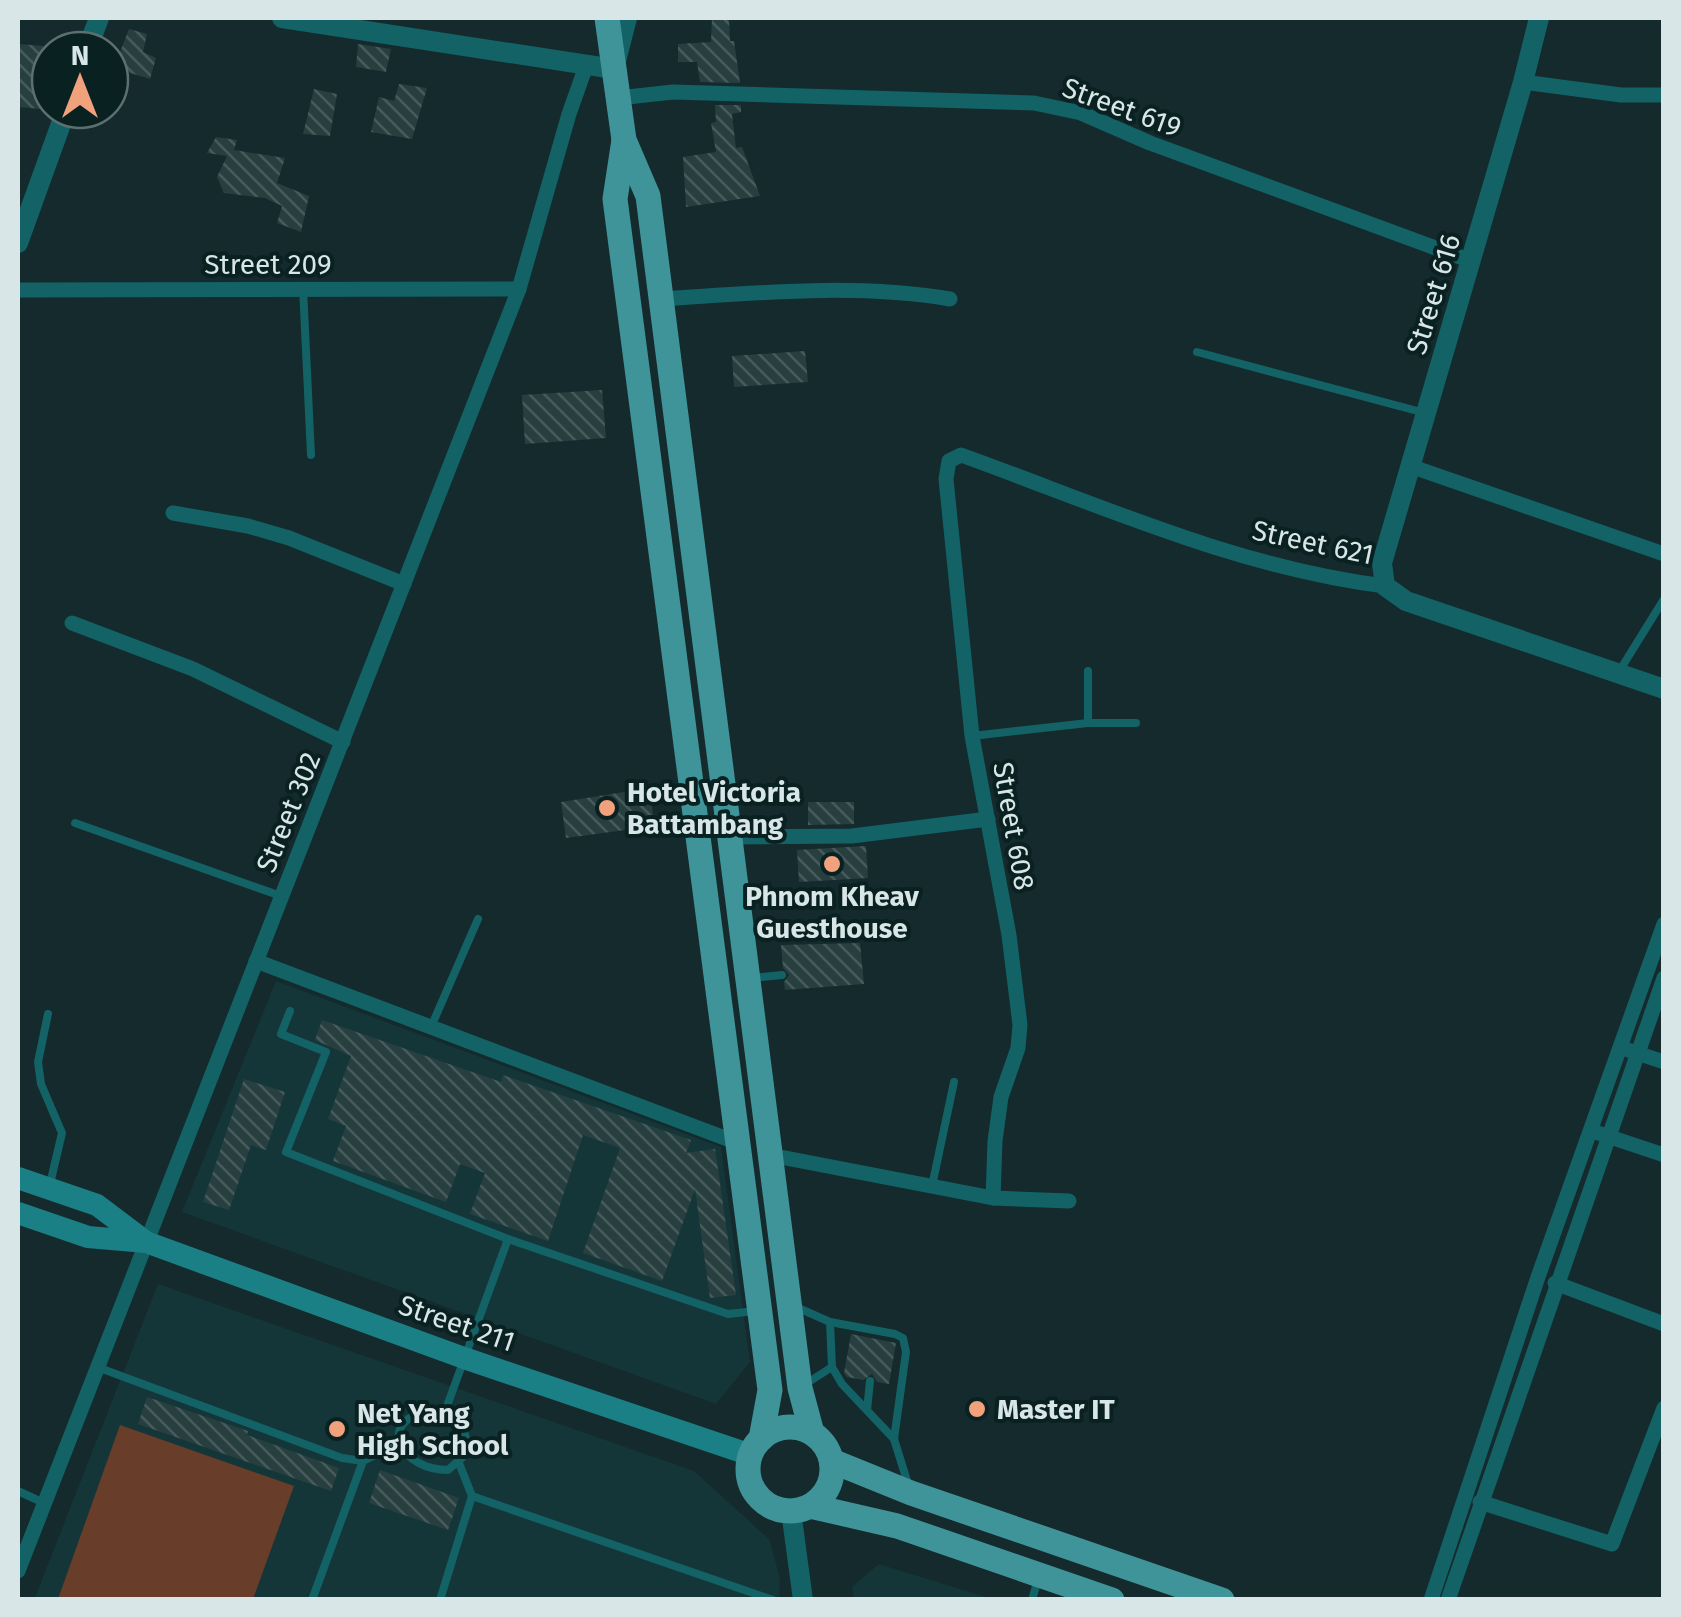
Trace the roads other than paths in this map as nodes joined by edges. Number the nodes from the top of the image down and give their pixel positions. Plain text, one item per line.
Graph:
1 (282, 18) edge
2 (607, 18) edge
3 (628, 18) edge
4 (1538, 18) edge
5 (375, 26) edge
6 (586, 66) junction
7 (614, 69) junction
8 (1523, 82) junction
9 (1664, 95) edge
10 (618, 98) junction
11 (56, 130) edge
12 (624, 140) junction
13 (27, 191) edge
14 (18, 243) edge
15 (1471, 261) junction
16 (303, 288) junction
17 (520, 289) junction
18 (18, 290) edge
19 (660, 299) junction
20 (950, 299) dead end
21 (1197, 352) dead end
22 (1426, 414) junction
23 (311, 454) dead end
24 (949, 461) joint
25 (1410, 466) junction
26 (173, 513) dead end
27 (1664, 554) edge
28 (404, 584) junction
29 (1385, 586) junction
30 (1664, 599) edge
31 (72, 623) dead end
32 (1088, 671) dead end
33 (1617, 674) junction
34 (1664, 689) edge
35 (1136, 723) dead end
36 (1088, 724) junction
37 (972, 736) junction
38 (344, 742) junction
39 (988, 819) junction
40 (75, 823) dead end
41 (728, 837) junction
42 (281, 896) junction
43 (478, 919) dead end
44 (1664, 924) edge
45 (256, 962) junction
46 (782, 975) dead end
47 (746, 978) junction
48 (1664, 978) edge
49 (290, 1012) dead end
50 (48, 1014) dead end
51 (431, 1028) junction
52 (1620, 1047) junction
53 (1637, 1053) junction
54 (1664, 1062) edge
55 (954, 1082) dead end
56 (1589, 1130) junction
57 (1607, 1136) junction
58 (738, 1143) junction
59 (770, 1155) junction
60 (1664, 1155) edge
61 (18, 1178) edge
62 (932, 1186) junction
63 (49, 1189) junction
64 (993, 1198) junction
65 (1069, 1201) dead end
66 (18, 1212) edge
67 (508, 1239) junction
68 (146, 1242) junction
69 (1555, 1283) junction
70 (790, 1304) junction
71 (760, 1310) junction
72 (830, 1322) junction
73 (1664, 1324) edge
74 (464, 1358) junction
75 (832, 1366) junction
76 (97, 1367) junction
77 (870, 1381) dead end
78 (800, 1388) junction
79 (1664, 1408) edge
80 (867, 1410) junction
81 (443, 1416) junction
82 (812, 1433) junction
83 (894, 1439) junction
84 (400, 1443) junction
85 (756, 1447) junction
86 (363, 1461) junction
87 (832, 1461) junction
88 (459, 1464) junction
89 (18, 1491) edge
90 (911, 1493) junction
91 (472, 1496) junction
92 (1480, 1502) junction
93 (44, 1503) junction
94 (801, 1508) junction
95 (18, 1571) edge
96 (1036, 1587) edge
97 (803, 1599) edge
98 (312, 1600) edge
99 (440, 1600) edge
100 (773, 1600) edge
101 (794, 1600) edge
102 (1112, 1600) edge
103 (1222, 1600) edge
104 (1431, 1600) edge
105 (1448, 1600) edge

1 - 5 street
2 - 7 main road
3 - 7 street
4 - 8 street, Street 616
5 - 6 street
6 - 7 street
6 - 17 street, Street 302
7 - 10 main road
8 - 9 street
8 - 15 street, Street 616
10 - 12 main road
10 - 15 street, Street 619
11 - 13 street
12 - 19 main road
12 - 58 main road
13 - 14 street
15 - 22 street, Street 616
16 - 17 street, Street 209
16 - 18 street, Street 209
16 - 23 lane
17 - 28 street, Street 302
19 - 20 street
19 - 41 main road
21 - 22 lane
22 - 25 street, Street 616
24 - 29 street, Street 621
24 - 37 street, Street 608
25 - 27 street
25 - 29 street, Street 616
26 - 28 street
28 - 38 street, Street 302
29 - 33 street, Street 621
30 - 33 lane
31 - 38 street
32 - 36 lane
33 - 34 street, Street 621
35 - 36 lane
36 - 37 lane
37 - 39 street, Street 608
38 - 42 street, Street 302
39 - 41 street
39 - 64 street, Street 608
40 - 42 lane
41 - 47 main road
42 - 45 street, Street 302
43 - 51 lane
44 - 52 street
45 - 51 street
45 - 68 street, Street 302
46 - 47 lane
47 - 59 main road
48 - 53 street
49 - 67 lane
50 - 63 lane
51 - 58 street
52 - 53 street
52 - 56 street
53 - 54 street
53 - 57 street
55 - 62 lane
56 - 57 street
56 - 104 street
57 - 60 street
57 - 69 street
58 - 71 main road
59 - 62 street
59 - 70 main road
61 - 63 main road, Street 211
62 - 64 street
63 - 68 main road, Street 211
64 - 65 street
66 - 68 main road, Street 211
67 - 71 lane
67 - 74 lane
68 - 74 main road, Street 211
68 - 76 street, Street 302
69 - 73 street
69 - 92 street
70 - 72 lane
70 - 78 main road
71 - 85 main road
72 - 75 lane
72 - 83 lane
74 - 81 lane
74 - 85 main road, Street 211
75 - 78 lane
75 - 80 lane
76 - 86 lane
76 - 93 street, Street 302
77 - 80 lane
78 - 82 main road
79 - 92 street
80 - 83 lane
81 - 84 lane
81 - 88 lane
82 - 85 main road
82 - 87 main road
83 - 90 lane
84 - 86 lane
84 - 88 lane
85 - 94 main road
86 - 98 lane
87 - 90 main road
87 - 94 main road
88 - 91 lane
89 - 93 lane
90 - 103 main road
91 - 99 lane
91 - 100 lane
92 - 105 street
93 - 95 street, Street 302
94 - 96 main road
94 - 97 street
96 - 102 main road
97 - 101 lane

